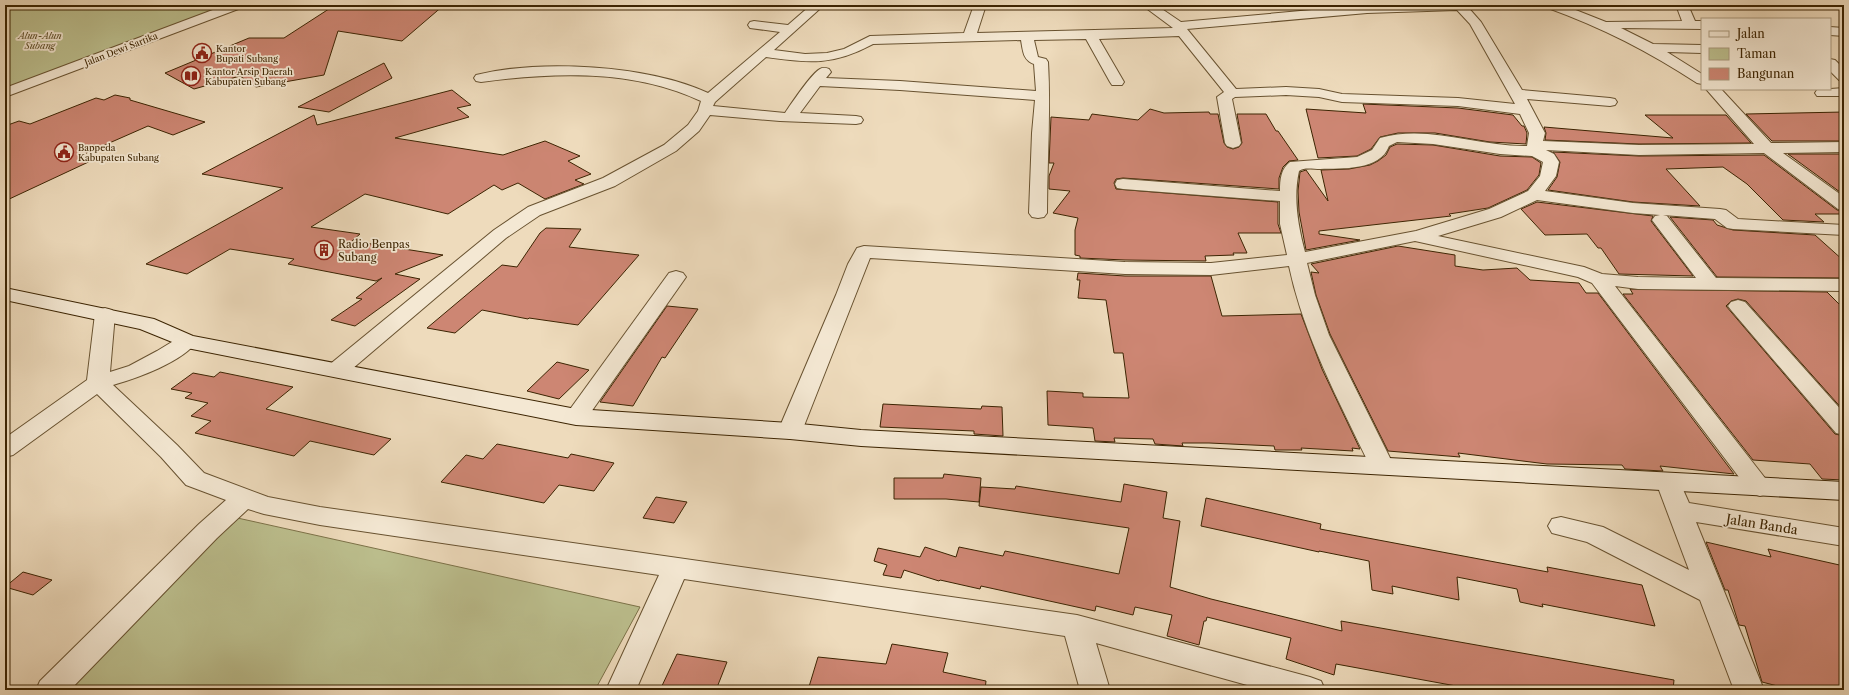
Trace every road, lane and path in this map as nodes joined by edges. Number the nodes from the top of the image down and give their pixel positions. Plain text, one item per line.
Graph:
1 (237, 5) edge
2 (818, 5) edge
3 (980, 5) edge
4 (1010, 5) edge
5 (1017, 5) edge
6 (1148, 5) edge
7 (1152, 5) edge
8 (1552, 5) edge
9 (1682, 5) edge
10 (1459, 10) edge
11 (1427, 19) dead end
12 (1362, 20) dead end
13 (754, 25) dead end
14 (1696, 25) edge
15 (1606, 26) junction
16 (791, 29) junction
17 (1180, 29) junction
18 (1831, 31) edge
19 (1844, 32) edge
20 (1090, 35) junction
21 (1026, 36) junction
22 (969, 37) junction
23 (1652, 48) junction
24 (1701, 49) edge
25 (764, 53) junction
26 (837, 56) junction
27 (1831, 64) edge
28 (1844, 77) edge
29 (481, 78) dead end
30 (1701, 79) edge
31 (815, 82) junction
32 (1117, 82) dead end
33 (1714, 90) edge
34 (1844, 92) edge
35 (5, 93) edge
36 (1232, 93) junction
37 (1822, 93) dead end
38 (1516, 94) junction
39 (1043, 96) junction
40 (1610, 102) dead end
41 (708, 104) junction
42 (1526, 110) junction
43 (789, 117) junction
44 (856, 120) dead end
45 (1233, 143) dead end
46 (1844, 147) edge
47 (1534, 148) junction
48 (1767, 148) junction
49 (1123, 184) dead end
50 (1534, 195) junction
51 (1288, 197) junction
52 (1844, 205) edge
53 (1038, 213) dead end
54 (1661, 220) dead end
55 (1844, 230) edge
56 (1414, 236) junction
57 (1296, 251) junction
58 (676, 277) dead end
59 (1599, 279) junction
60 (1711, 284) junction
61 (1844, 285) edge
62 (5, 294) edge
63 (1738, 306) dead end
64 (105, 314) junction
65 (187, 341) junction
66 (337, 370) junction
67 (98, 383) junction
68 (576, 417) junction
69 (1844, 428) edge
70 (790, 431) junction
71 (5, 449) edge
72 (1382, 466) junction
73 (1668, 482) junction
74 (1760, 487) junction
75 (1844, 491) edge
76 (244, 498) junction
77 (1679, 510) junction
78 (1561, 526) dead end
79 (1844, 537) edge
80 (676, 567) junction
81 (1712, 594) junction
82 (1077, 626) junction
83 (52, 690) edge
84 (621, 690) edge
85 (1095, 690) edge
86 (1310, 690) edge
87 (1749, 690) edge

1 - 35 street, Jalan Dewi Sartika
2 - 16 street
3 - 22 street
4 - 5 street
6 - 7 street
6 - 17 street
8 - 15 street
9 - 14 street
10 - 17 street
10 - 38 street
11 - 12 street
13 - 16 street
14 - 15 street
15 - 23 street
16 - 25 street
17 - 20 street
17 - 36 street
18 - 19 street
20 - 21 street
20 - 32 street
21 - 22 street
21 - 39 street
22 - 26 street
23 - 24 street
23 - 30 street
25 - 26 street
25 - 41 street
26 - 31 street
27 - 28 street
29 - 41 street
31 - 39 street
31 - 43 street
33 - 48 street
34 - 37 street
36 - 42 street
36 - 45 street
38 - 40 street
38 - 42 street
39 - 53 street
41 - 43 street
41 - 66 street
42 - 47 street
43 - 44 street
46 - 48 street
47 - 48 street
47 - 50 street
47 - 51 street
48 - 52 street
49 - 51 street
50 - 55 street
50 - 56 street
51 - 57 street
54 - 60 street
56 - 57 street
56 - 59 street
57 - 70 street
57 - 72 street
58 - 68 street
59 - 60 street
59 - 74 street
60 - 61 street
62 - 64 main road
63 - 69 street
64 - 65 main road
64 - 67 street
65 - 66 main road
65 - 67 street
66 - 68 main road
67 - 71 street
67 - 76 street
68 - 70 main road
70 - 72 main road
72 - 73 main road
73 - 74 main road
73 - 77 street
74 - 75 main road
76 - 80 street
76 - 83 street
77 - 79 street, Jalan Banda
77 - 81 street
78 - 81 street
80 - 82 street
80 - 84 street
81 - 87 street
82 - 85 street
82 - 86 street

